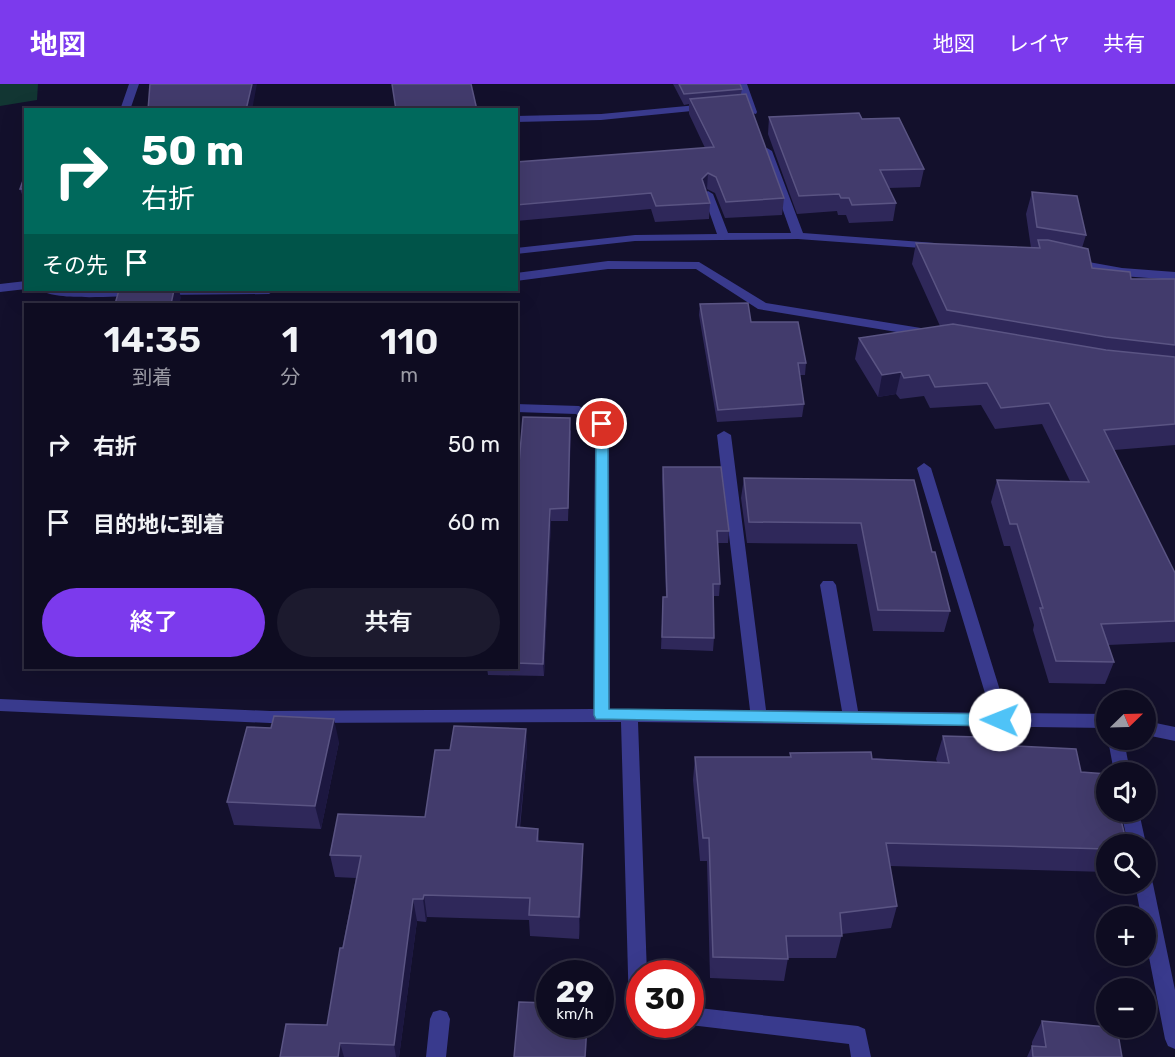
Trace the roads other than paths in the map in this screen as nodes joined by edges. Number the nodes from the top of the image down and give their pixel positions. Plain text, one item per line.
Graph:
1 (134, 84) edge
2 (742, 84) edge
3 (715, 107) edge
4 (126, 108) edge
5 (518, 119) edge
6 (757, 126) edge
7 (761, 137) edge
8 (708, 194) edge
9 (798, 236) junction
10 (724, 237) junction
11 (943, 247) edge
12 (518, 251) edge
13 (1054, 259) edge
14 (1175, 276) edge
15 (518, 277) edge
16 (24, 286) edge
17 (0, 288) edge
18 (54, 291) edge
19 (202, 291) edge
20 (942, 336) edge
21 (518, 408) edge
22 (724, 435) dead end
23 (924, 468) dead end
24 (828, 585) dead end
25 (0, 705) edge
26 (602, 715) junction
27 (629, 715) junction
28 (759, 717) junction
29 (851, 718) junction
30 (1000, 720) junction
31 (1096, 721) edge
32 (1156, 730) edge
33 (1175, 734) edge
34 (1146, 894) edge
35 (637, 960) edge
36 (704, 1018) edge
37 (440, 1019) dead end
38 (1175, 1039) edge
39 (436, 1057) edge
40 (861, 1057) edge

1 - 4 street
2 - 6 street
3 - 5 street
7 - 9 street
8 - 10 street
9 - 10 street
9 - 11 street
10 - 12 street
13 - 14 street
15 - 20 street
16 - 17 street
18 - 19 street
21 - 26 street
22 - 28 street
23 - 30 street
24 - 29 street
25 - 26 street
26 - 27 street
27 - 28 street
27 - 35 street
28 - 29 street
29 - 30 street
30 - 31 street
32 - 33 street
34 - 38 street
36 - 40 street
37 - 39 street

